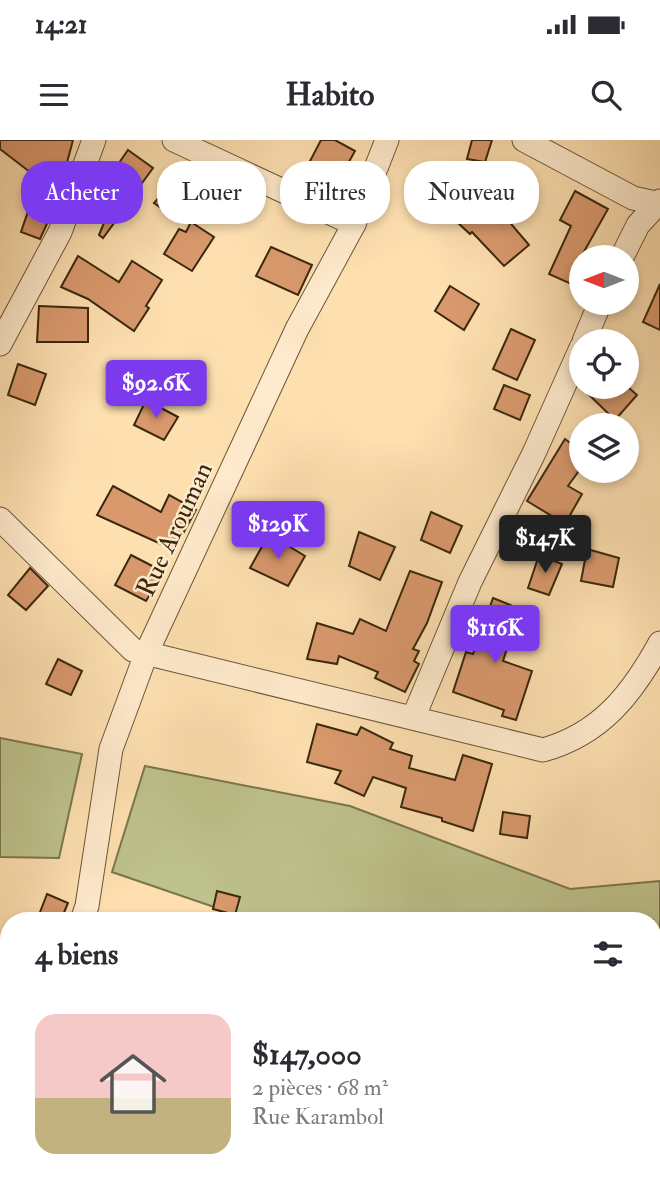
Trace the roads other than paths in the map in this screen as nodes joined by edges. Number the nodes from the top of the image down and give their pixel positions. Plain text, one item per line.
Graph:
1 (94, 140) edge
2 (174, 140) edge
3 (387, 140) edge
4 (524, 140) edge
5 (379, 161) edge
6 (280, 189) edge
7 (659, 203) edge
8 (354, 224) edge
9 (628, 245) edge
10 (0, 344) edge
11 (569, 375) edge
12 (0, 519) edge
13 (660, 643) edge
14 (146, 654) junction
15 (414, 716) junction
16 (85, 912) edge

1 - 10 street
2 - 6 street
3 - 5 street, Rue Arouman
4 - 7 street
7 - 9 street
8 - 14 street, Rue Arouman
11 - 15 street
12 - 14 street
13 - 15 street
14 - 15 street
14 - 16 street, Rue Arouman

